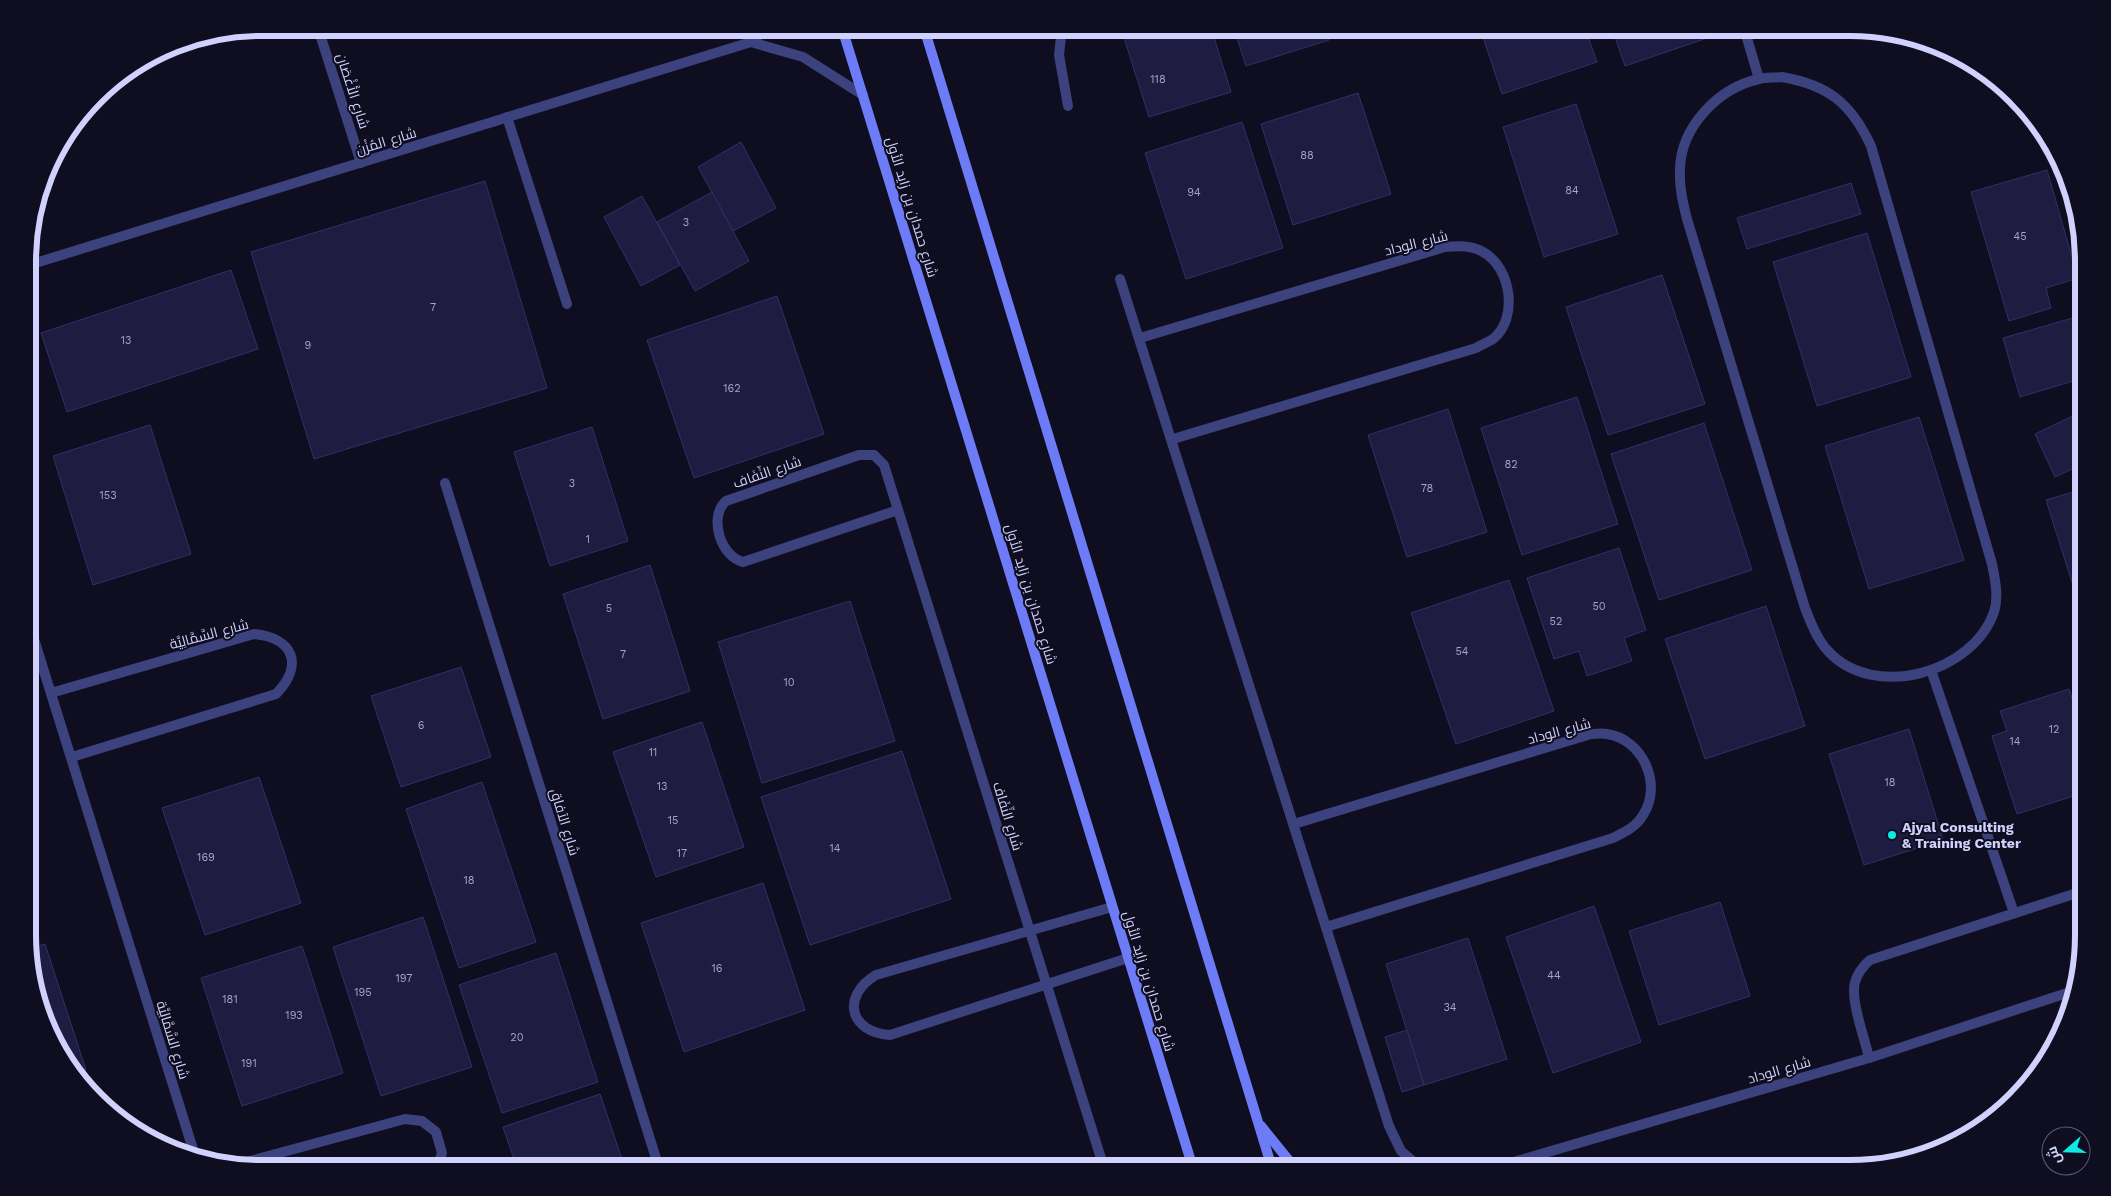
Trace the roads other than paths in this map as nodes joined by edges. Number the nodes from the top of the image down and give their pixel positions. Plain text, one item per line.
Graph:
1 (321, 36) edge
2 (758, 36) edge
3 (845, 36) edge
4 (926, 36) edge
5 (1061, 36) edge
6 (1746, 36) edge
7 (751, 42) junction
8 (1759, 79) junction
9 (863, 94) junction
10 (1068, 106) dead end
11 (507, 118) junction
12 (361, 163) junction
13 (36, 263) edge
14 (1120, 279) dead end
15 (568, 304) dead end
16 (1140, 338) junction
17 (1173, 439) junction
18 (445, 483) dead end
19 (898, 510) junction
20 (36, 643) edge
21 (1931, 670) junction
22 (51, 693) junction
23 (72, 758) junction
24 (1294, 824) junction
25 (2075, 894) edge
26 (1112, 907) junction
27 (2014, 914) junction
28 (1326, 927) junction
29 (1030, 931) junction
30 (1128, 958) junction
31 (1047, 984) junction
32 (2067, 993) edge
33 (1869, 1058) junction
34 (1257, 1121) junction
35 (193, 1149) edge
36 (256, 1160) edge
37 (440, 1160) edge
38 (657, 1160) edge
39 (1102, 1160) edge
40 (1191, 1160) edge
41 (1269, 1160) edge
42 (1289, 1160) edge
43 (1411, 1160) edge
44 (1520, 1160) edge

1 - 12 street, شارع الأَغْصَان
2 - 7 street, شارع المُزْن
3 - 9 main road, شارع حمدان بن زايد الأول
4 - 34 main road
5 - 10 street
6 - 8 street
7 - 9 street
7 - 11 street, شارع المُزْن
8 - 21 street
8 - 21 street
9 - 26 main road, شارع حمدان بن زايد الأول
11 - 12 street, شارع المُزْن
11 - 15 street
12 - 13 street, شارع المُزْن
14 - 16 street
16 - 17 street
16 - 17 street, شارع الوداد
17 - 24 street
18 - 38 street, شارع الآفاق
19 - 19 street, شارع النِّفَاف
19 - 29 street, شارع النِّفَاف
20 - 22 street, شارع السَّمَّالِيَّة
21 - 27 street
22 - 23 street, شارع السَّمَّالِيَّة
22 - 23 street, شارع السَّمَّالِيَّة
23 - 35 street, شارع السَّمَّالِيَّة
24 - 28 street
24 - 28 street, شارع الوداد
25 - 27 street
26 - 29 street
26 - 30 main road, شارع حمدان بن زايد الأول
27 - 33 street
28 - 43 street
29 - 31 street, شارع النِّفَاف
29 - 31 street
30 - 31 street
30 - 40 main road, شارع حمدان بن زايد الأول
31 - 39 street, شارع النِّفَاف
32 - 33 street, شارع الوداد
33 - 44 street, شارع الوداد
34 - 41 main road
34 - 42 main road
36 - 37 street

